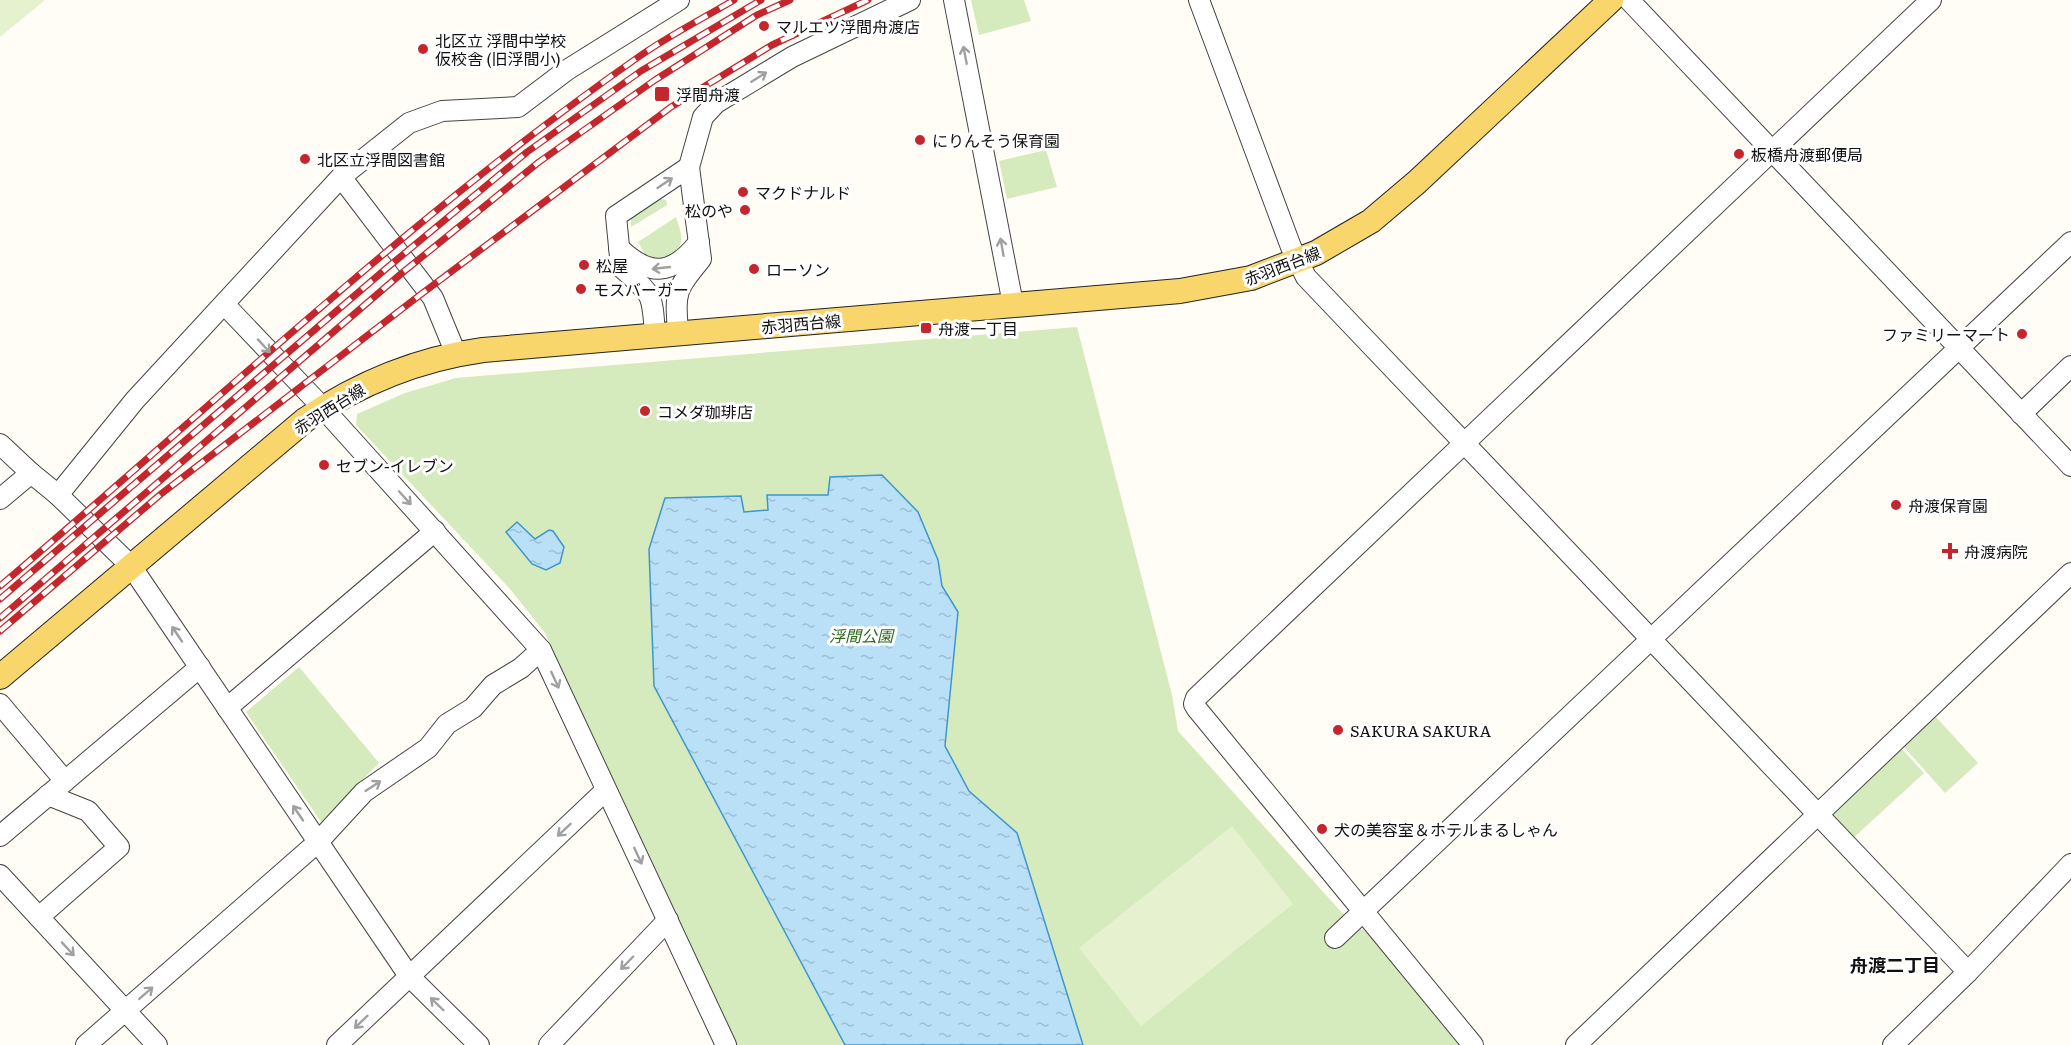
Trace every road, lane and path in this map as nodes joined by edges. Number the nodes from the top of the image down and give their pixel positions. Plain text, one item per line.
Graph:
1 (679, 0) edge
2 (910, 0) edge
3 (954, 0) edge
4 (1199, 0) edge
5 (1611, 0) edge
6 (1629, 0) edge
7 (1931, 0) edge
8 (1772, 150) junction
9 (689, 167) junction
10 (341, 177) junction
11 (699, 242) junction
12 (2071, 242) edge
13 (620, 248) junction
14 (1297, 261) junction
15 (224, 304) junction
16 (1013, 304) junction
17 (667, 333) junction
18 (1959, 349) junction
19 (456, 354) junction
20 (2071, 366) edge
21 (323, 408) junction
22 (2021, 414) junction
23 (1464, 442) junction
24 (0, 444) edge
25 (2071, 466) edge
26 (32, 473) junction
27 (58, 495) junction
28 (0, 499) edge
29 (435, 531) junction
30 (131, 566) junction
31 (2071, 573) edge
32 (1650, 640) junction
33 (541, 650) junction
34 (200, 667) junction
35 (0, 677) edge
36 (0, 704) edge
37 (227, 708) junction
38 (65, 781) junction
39 (606, 790) junction
40 (48, 795) junction
41 (1817, 815) junction
42 (0, 836) edge
43 (318, 842) junction
44 (2071, 864) edge
45 (0, 875) edge
46 (1363, 912) junction
47 (39, 917) junction
48 (668, 920) junction
49 (1335, 938) dead end
50 (1968, 972) junction
51 (409, 976) junction
52 (125, 1011) junction
53 (86, 1045) edge
54 (157, 1045) edge
55 (337, 1045) edge
56 (479, 1045) edge
57 (549, 1045) edge
58 (726, 1045) edge
59 (1473, 1045) edge
60 (1576, 1045) edge
61 (1893, 1045) edge

1 - 10 street
9 -> 2 street
16 -> 3 street
4 - 14 street
5 - 14 main road, 赤羽西台線
6 - 8 street
7 - 8 street
8 - 18 street
8 - 23 street
9 - 11 street
13 -> 9 street
10 - 15 street
10 - 19 street
11 -> 13 street
11 - 17 street
12 - 18 street
13 - 17 street
14 - 16 main road, 赤羽西台線
14 - 23 street
15 -> 21 street
15 - 27 street
16 - 17 main road, 赤羽西台線
17 - 19 main road, 赤羽西台線
18 - 22 street
18 - 32 street
19 - 21 main road, 赤羽西台線
20 - 22 street
21 -> 29 street
21 - 30 main road, 赤羽西台線
22 - 25 street
23 - 32 street
23 - 46 street
24 - 26 street
26 - 27 street
26 - 28 street
27 - 30 street
29 - 33 street
29 - 37 street
34 -> 30 street
30 - 35 main road, 赤羽西台線
31 - 41 street
32 - 41 street
32 - 46 street
33 -> 39 street
43 -> 33 street
34 - 37 street
34 - 38 street
36 - 38 street
43 -> 37 street
38 - 40 street
39 -> 48 street
39 -> 51 street
40 - 42 street
40 - 47 street
41 - 50 street
41 - 60 street
43 - 51 street
52 -> 43 street
44 - 50 street
45 - 47 street
46 - 49 street
46 - 59 street
47 -> 52 street
48 -> 57 street
48 - 58 street
50 - 61 street
51 -> 55 street
56 -> 51 street
52 - 53 street
52 - 54 street

